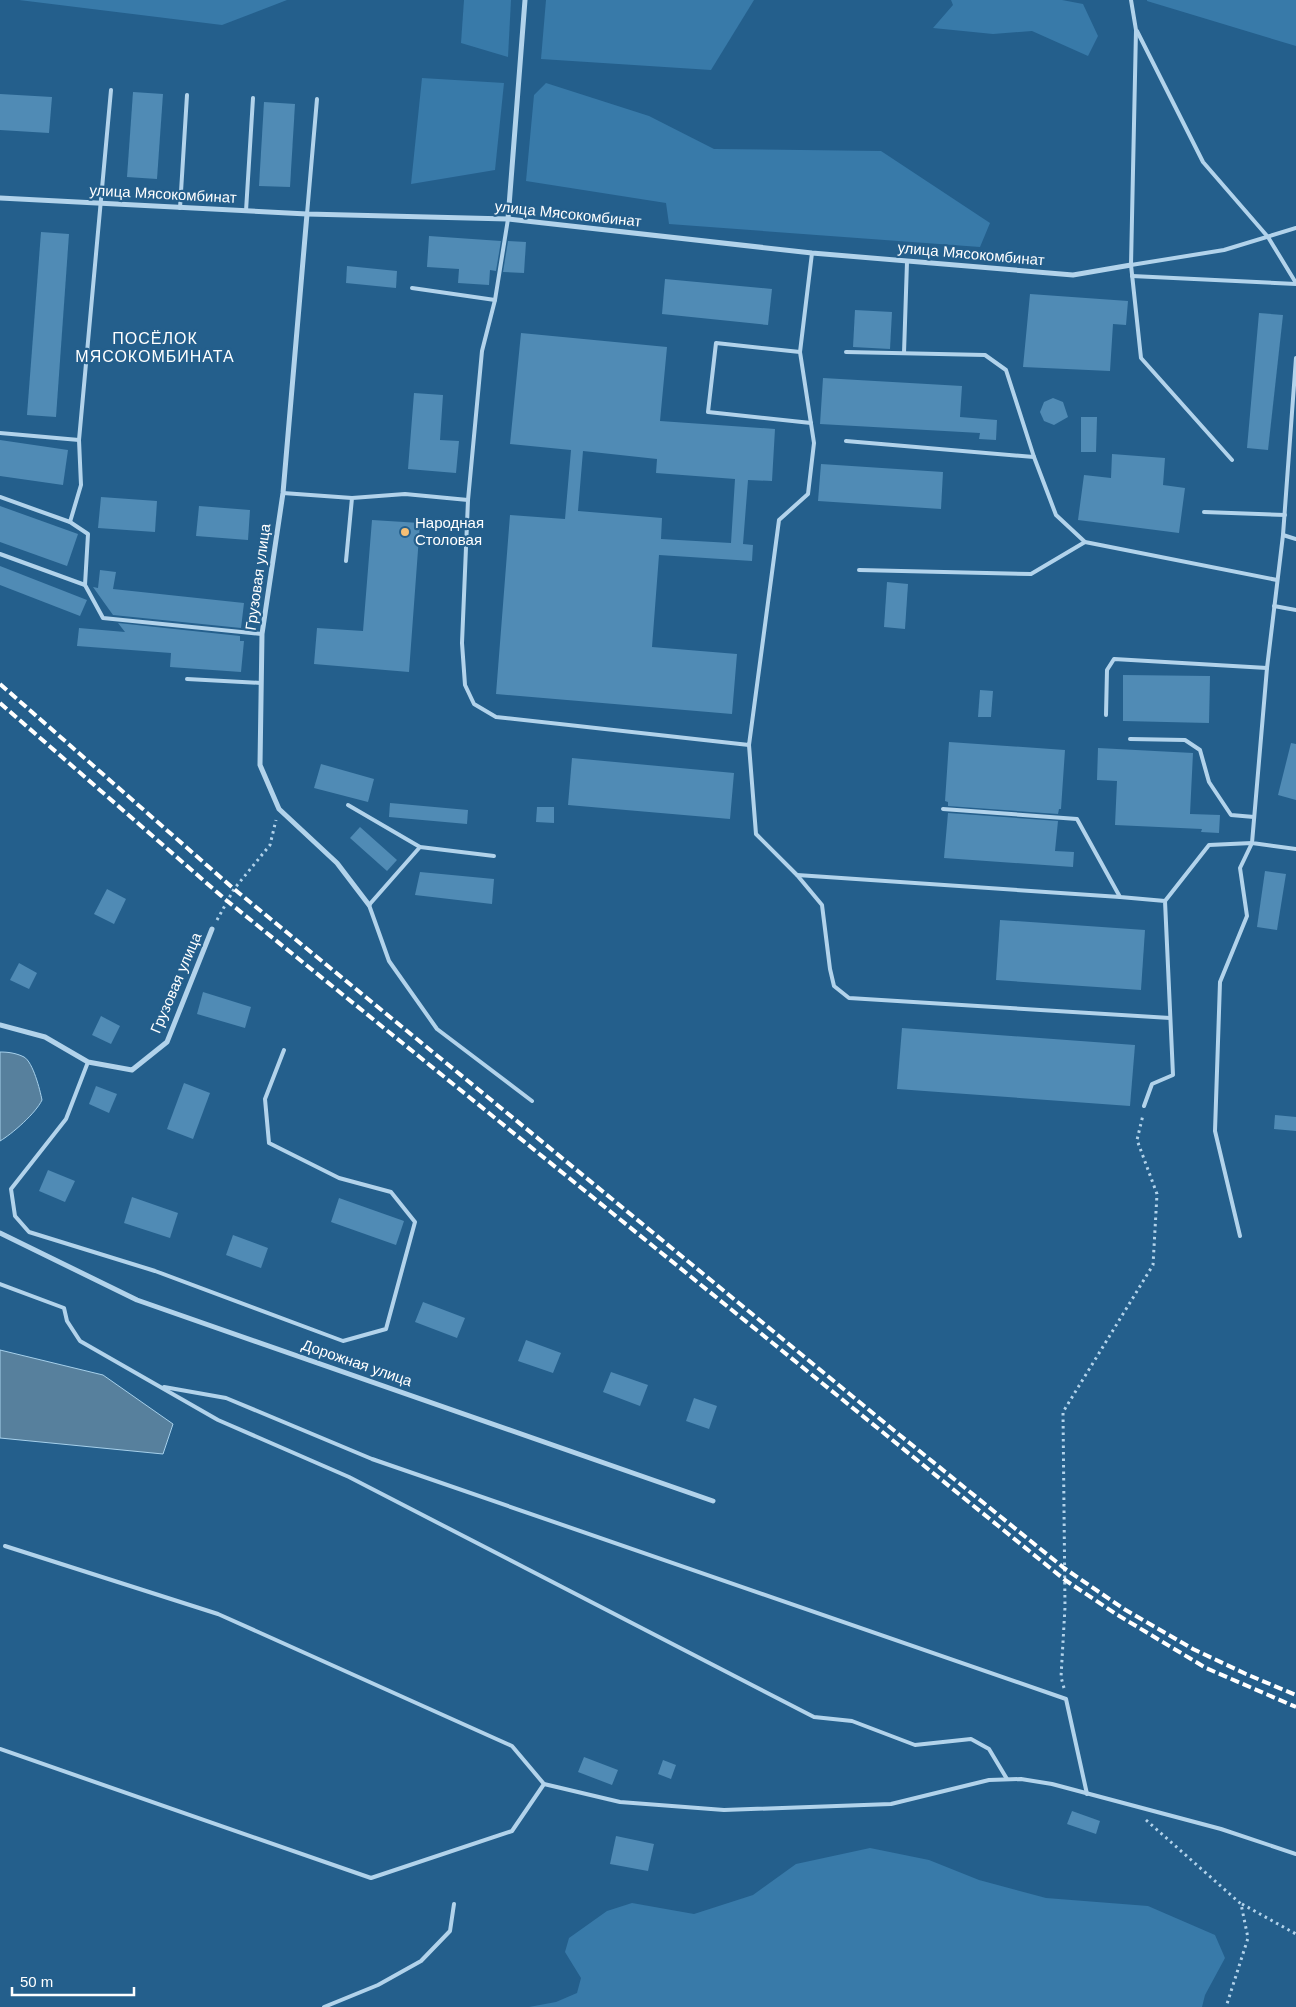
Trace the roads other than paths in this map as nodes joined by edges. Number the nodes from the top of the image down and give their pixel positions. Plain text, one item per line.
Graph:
1 (525, 0) edge
2 (1131, 0) edge
3 (1136, 30) junction
4 (111, 90) dead end
5 (187, 96) dead end
6 (252, 98) dead end
7 (317, 99) dead end
8 (0, 198) edge
9 (100, 204) junction
10 (180, 208) junction
11 (246, 211) junction
12 (306, 214) junction
13 (508, 219) junction
14 (1296, 228) edge
15 (1268, 237) junction
16 (812, 253) junction
17 (907, 262) junction
18 (1131, 265) junction
19 (1132, 276) junction
20 (1296, 284) edge
21 (412, 288) dead end
22 (495, 300) junction
23 (800, 352) junction
24 (846, 352) dead end
25 (904, 353) junction
26 (1296, 358) edge
27 (811, 423) junction
28 (0, 433) edge
29 (79, 440) junction
30 (846, 442) dead end
31 (1034, 457) junction
32 (1232, 460) dead end
33 (283, 492) junction
34 (0, 497) edge
35 (352, 498) junction
36 (468, 500) junction
37 (1204, 512) dead end
38 (1285, 515) junction
39 (70, 522) junction
40 (1283, 535) junction
41 (1296, 539) edge
42 (1085, 542) junction
43 (0, 554) edge
44 (346, 561) dead end
45 (859, 570) dead end
46 (1277, 580) junction
47 (85, 585) junction
48 (1274, 606) junction
49 (1296, 610) edge
50 (262, 634) junction
51 (1267, 668) junction
52 (187, 679) dead end
53 (261, 683) junction
54 (1106, 715) dead end
55 (1130, 739) dead end
56 (749, 745) junction
57 (348, 805) dead end
58 (943, 809) dead end
59 (1254, 817) junction
60 (1252, 843) junction
61 (420, 847) junction
62 (1296, 849) edge
63 (494, 856) dead end
64 (798, 875) junction
65 (1120, 897) junction
66 (1164, 901) junction
67 (369, 905) junction
68 (212, 929) road end
69 (1170, 1018) junction
70 (0, 1025) edge
71 (284, 1050) dead end
72 (88, 1062) junction
73 (532, 1101) dead end
74 (1144, 1106) road end
75 (0, 1233) edge
76 (1240, 1236) dead end
77 (0, 1284) edge
78 (160, 1387) junction
79 (713, 1501) dead end
80 (5, 1546) dead end
81 (0, 1749) edge
82 (1007, 1779) junction
83 (544, 1784) junction
84 (1087, 1794) junction
85 (1296, 1854) edge
86 (454, 1904) dead end
87 (324, 2007) edge

1 - 13 street
2 - 3 lane
3 - 15 lane
3 - 18 lane
4 - 9 lane
5 - 10 lane
6 - 11 lane
7 - 12 lane
8 - 9 street, улица Мясокомбинат
9 - 10 street, улица Мясокомбинат
9 - 29 lane
10 - 11 street, улица Мясокомбинат
11 - 12 street, улица Мясокомбинат
12 - 13 street, улица Мясокомбинат
12 - 33 street, Грузовая улица
13 - 16 street, улица Мясокомбинат
13 - 22 lane
14 - 15 lane
15 - 18 lane
15 - 20 lane
16 - 17 street, улица Мясокомбинат
16 - 23 lane
17 - 18 street, улица Мясокомбинат
17 - 25 lane
18 - 19 lane
19 - 20 lane
19 - 32 lane
21 - 22 lane
22 - 36 lane
23 - 27 lane
23 - 27 lane
24 - 25 lane
25 - 31 lane
26 - 38 lane
27 - 56 lane
28 - 29 lane
29 - 39 lane
30 - 31 lane
31 - 42 lane
33 - 35 lane
33 - 50 street, Грузовая улица
34 - 39 lane
35 - 36 lane
35 - 44 lane
36 - 56 lane
37 - 38 lane
38 - 40 lane
39 - 47 lane
40 - 41 lane
40 - 46 lane
42 - 45 lane
42 - 46 lane
43 - 47 lane
46 - 48 lane
47 - 50 lane
48 - 49 lane
48 - 51 lane
50 - 53 street, Грузовая улица
51 - 54 lane
51 - 59 lane
52 - 53 lane
53 - 67 street, Грузовая улица
55 - 59 lane
56 - 64 lane
57 - 61 lane
58 - 65 lane
59 - 60 lane
60 - 62 lane
60 - 66 lane
60 - 76 lane
61 - 63 lane
61 - 67 lane
64 - 65 lane
64 - 69 lane
65 - 66 lane
66 - 69 lane
67 - 73 lane
68 - 72 street, Грузовая улица
69 - 74 lane
70 - 72 street, Грузовая улица
71 - 72 lane
75 - 79 street, Дорожная улица
77 - 78 lane
78 - 82 lane
78 - 84 lane
80 - 83 lane
81 - 83 lane
82 - 83 lane
82 - 84 lane
84 - 85 lane
86 - 87 lane

